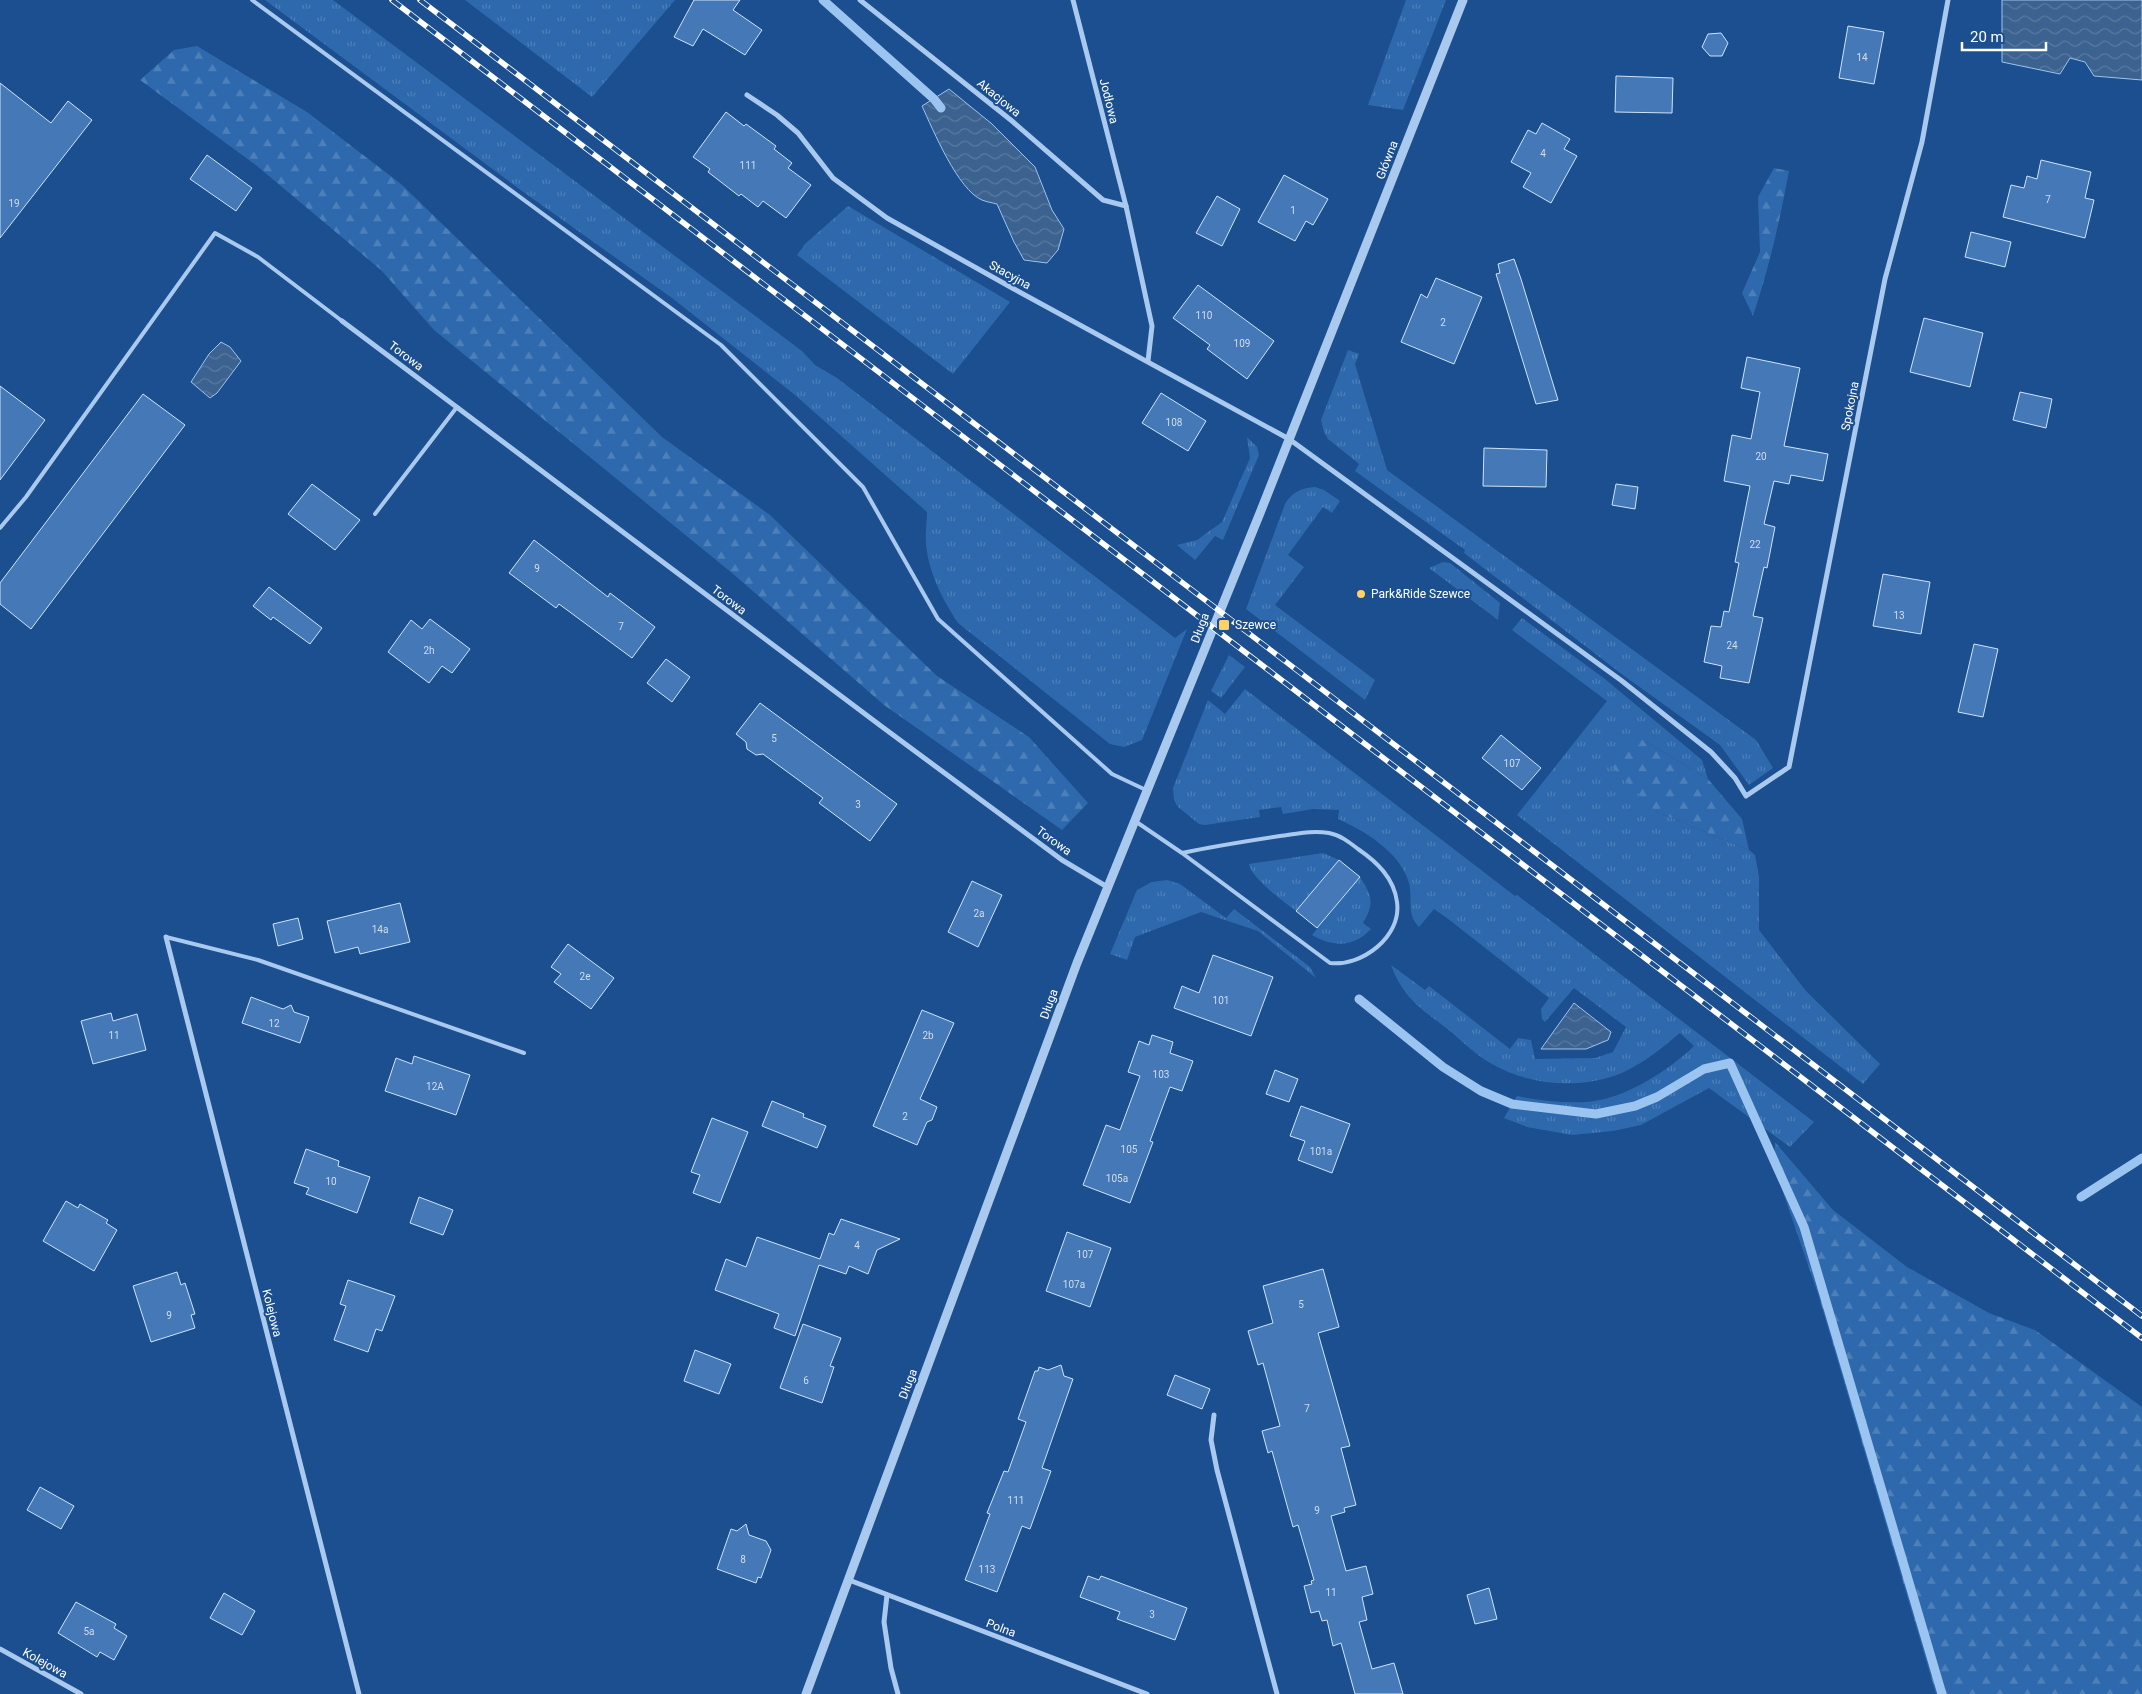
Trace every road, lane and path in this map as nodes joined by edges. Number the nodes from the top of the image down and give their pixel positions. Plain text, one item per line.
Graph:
1 (252, 0) edge
2 (860, 0) edge
3 (1073, 0) edge
4 (1464, 0) edge
5 (1948, 0) edge
6 (747, 95) dead end
7 (1126, 206) junction
8 (342, 321) joint
9 (1334, 330) joint
10 (1148, 361) junction
11 (457, 407) junction
12 (1290, 439) junction
13 (375, 514) dead end
14 (0, 528) edge
15 (1147, 790) junction
16 (1746, 796) joint
17 (1135, 822) junction
18 (1182, 852) junction
19 (1109, 888) junction
20 (166, 937) joint
21 (524, 1053) dead end
22 (1214, 1415) dead end
23 (848, 1580) junction
24 (887, 1595) junction
25 (0, 1649) edge
26 (81, 1694) edge
27 (359, 1694) edge
28 (806, 1694) edge
29 (898, 1694) edge
30 (1147, 1694) edge
31 (1277, 1694) edge

1 - 15 lane
2 - 7 street, Akacjowa
3 - 7 street, Jodłowa
4 - 9 street, Główna
5 - 16 street, Spokojna
6 - 10 street, Stacyjna
7 - 10 street, Jodłowa
8 - 11 street, Torowa
8 - 14 lane
9 - 12 street, Długa
10 - 12 street, Stacyjna
11 - 13 lane
11 - 19 street, Torowa
12 - 15 street, Długa
12 - 16 street, Stacyjna
15 - 17 street, Długa
17 - 18 lane
17 - 19 street, Długa
18 - 18 lane
19 - 23 street, Długa
20 - 21 lane
20 - 27 street, Kolejowa
22 - 31 street
23 - 24 street, Polna
23 - 28 street, Długa
24 - 29 street
24 - 30 street, Polna
25 - 26 street, Kolejowa

